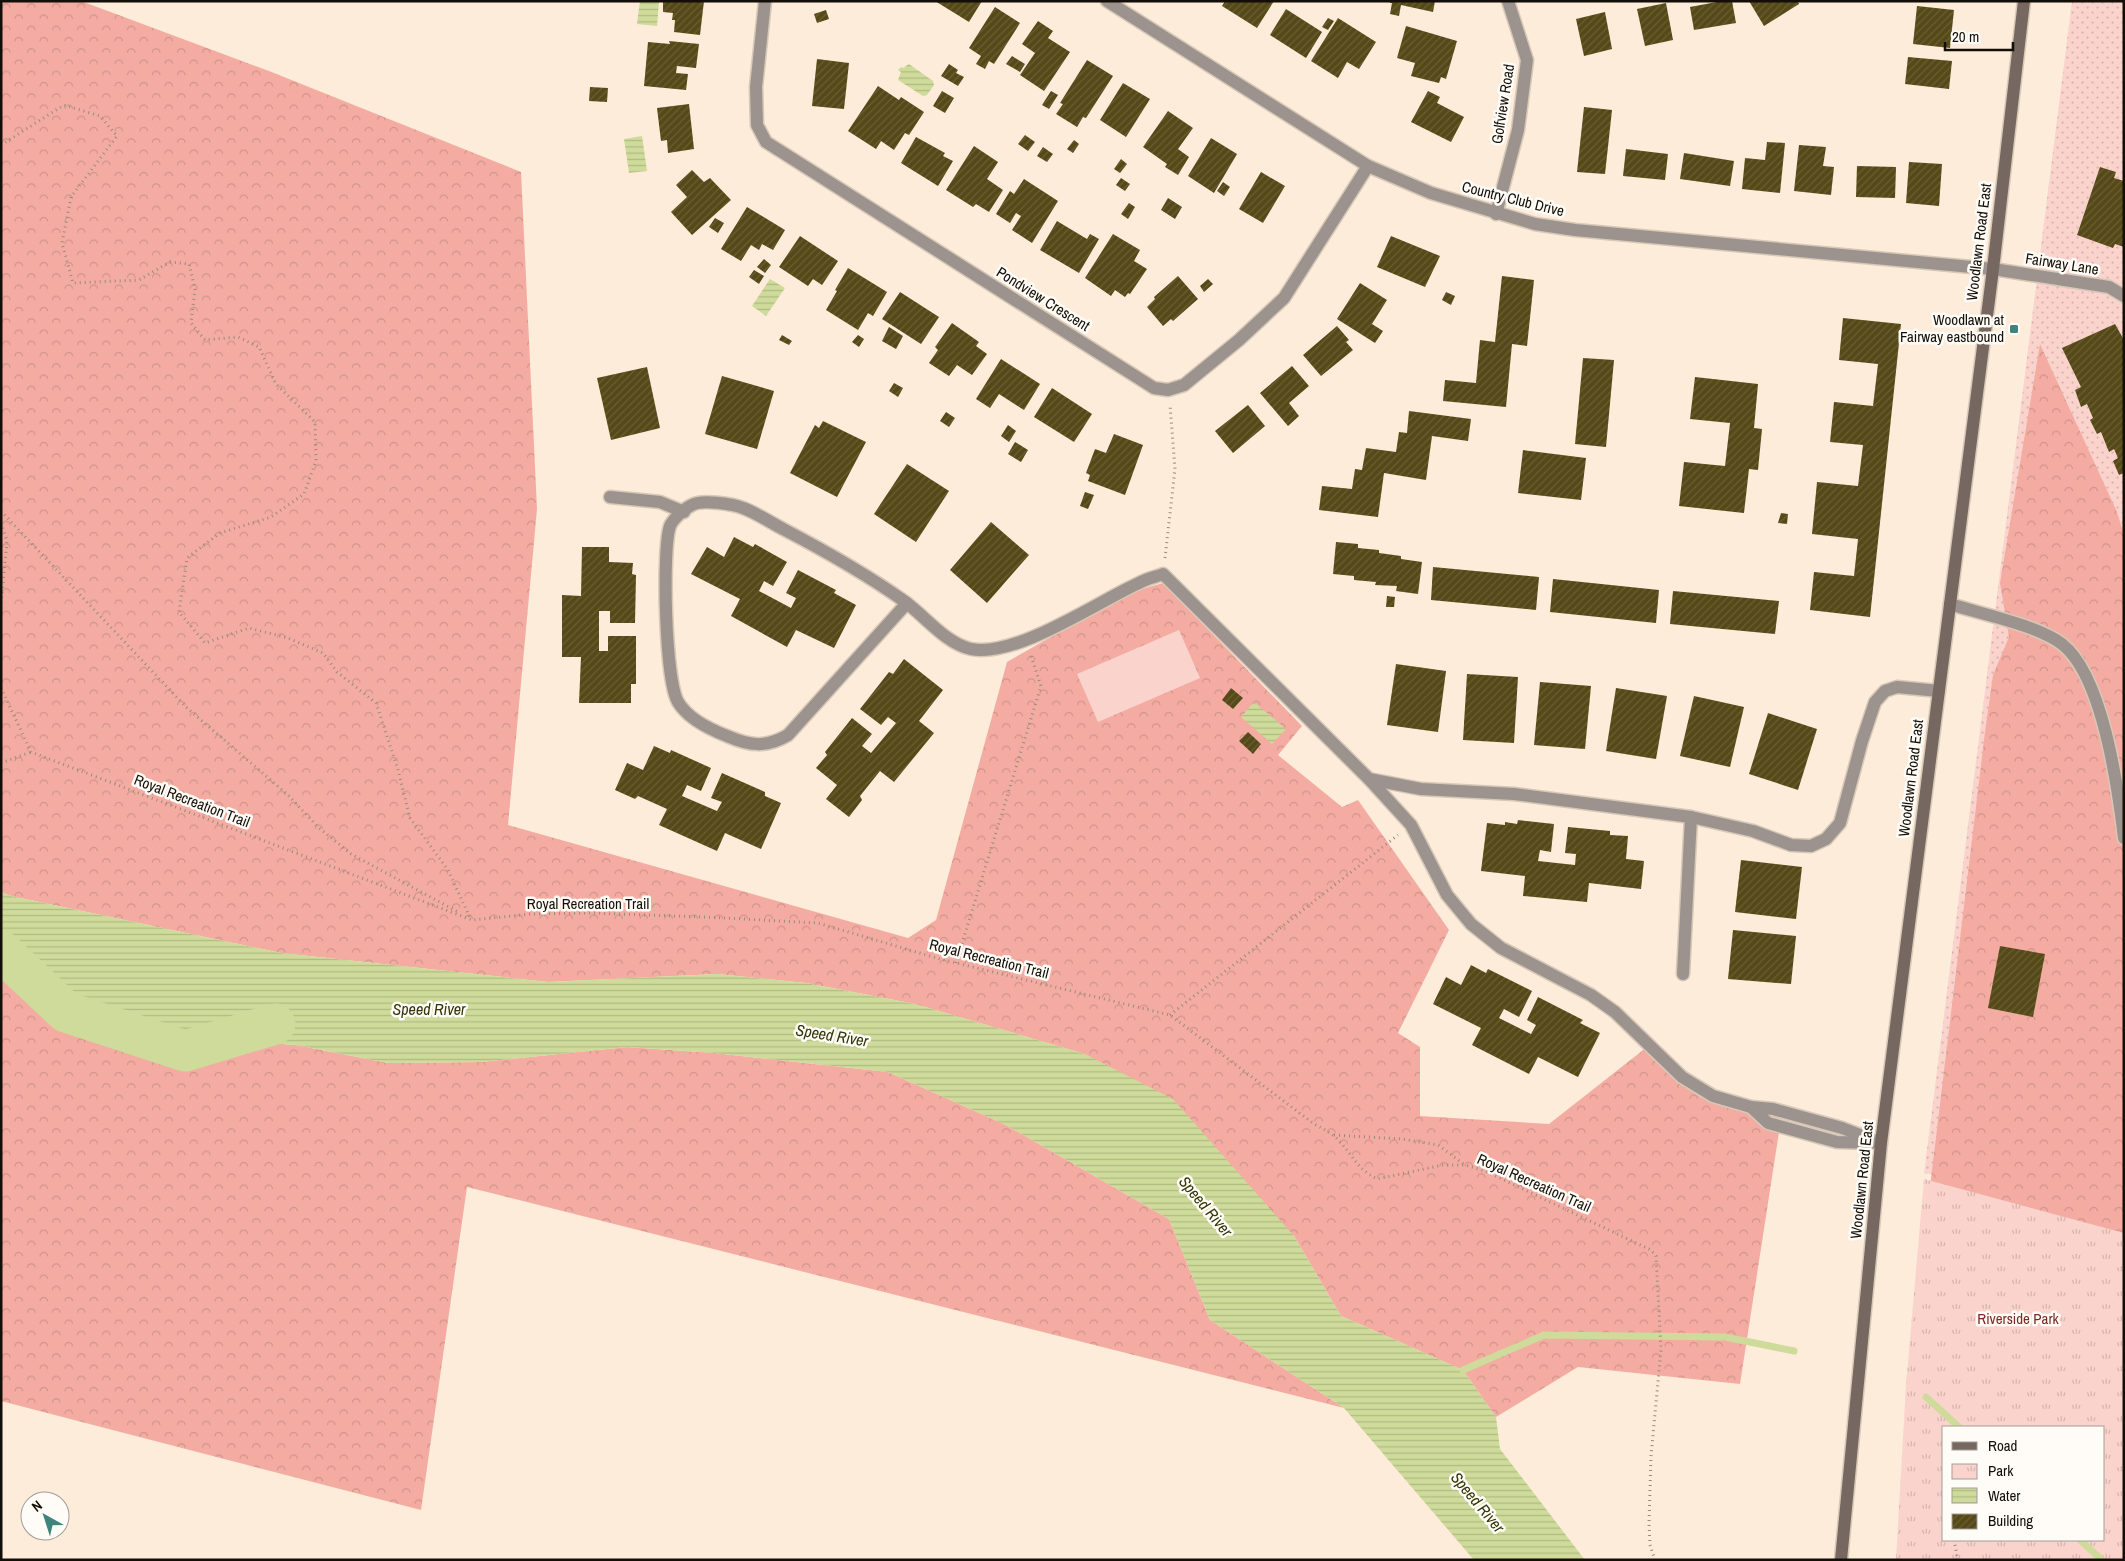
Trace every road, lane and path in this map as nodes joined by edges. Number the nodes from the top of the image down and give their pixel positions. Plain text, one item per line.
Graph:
1 (765, 1) edge
2 (1107, 1) edge
3 (1508, 1) edge
4 (2024, 1) edge
5 (1, 145) edge
6 (1368, 166) junction
7 (1496, 214) junction
8 (1993, 269) junction
9 (2124, 296) edge
10 (1168, 390) junction
11 (610, 497) dead end
12 (1, 511) edge
13 (684, 512) junction
14 (1, 523) edge
15 (1163, 574) junction
16 (907, 603) junction
17 (1, 604) edge
18 (1950, 604) junction
19 (1026, 641) junction
20 (1, 688) edge
21 (1939, 691) junction
22 (31, 752) junction
23 (1, 762) edge
24 (1369, 779) junction
25 (1692, 816) junction
26 (1411, 826) junction
27 (2124, 838) edge
28 (472, 920) junction
29 (956, 963) junction
30 (1683, 974) dead end
31 (1170, 1015) junction
32 (1333, 1136) junction
33 (1881, 1142) junction
34 (1465, 1165) junction
35 (1954, 1541) edge
36 (1655, 1560) edge
37 (1841, 1560) edge
38 (1958, 1560) edge

1 - 10 street, Pondview Crescent
2 - 6 street, Country Club Drive
3 - 7 street, Golfview Road
4 - 8 main road, Woodlawn Road East
5 - 28 path
6 - 7 street, Country Club Drive
6 - 10 street
7 - 8 street, Country Club Drive
8 - 9 street, Fairway Lane
8 - 18 main road, Woodlawn Road East
10 - 15 path
11 - 13 street
12 - 28 path
13 - 16 street
13 - 16 street
14 - 17 path
15 - 19 street
15 - 24 street
16 - 19 street
18 - 21 main road, Woodlawn Road East
18 - 27 street
19 - 29 path
20 - 22 path
21 - 25 street
21 - 33 main road, Woodlawn Road East
22 - 23 path
22 - 28 path, Royal Recreation Trail
24 - 25 street
24 - 26 street
25 - 30 street
26 - 31 path
26 - 33 street
28 - 29 path, Royal Recreation Trail
29 - 31 path, Royal Recreation Trail
31 - 32 path, Royal Recreation Trail
32 - 34 path
32 - 34 path, Royal Recreation Trail
33 - 37 main road, Woodlawn Road East
34 - 36 path, Royal Recreation Trail
35 - 38 path

